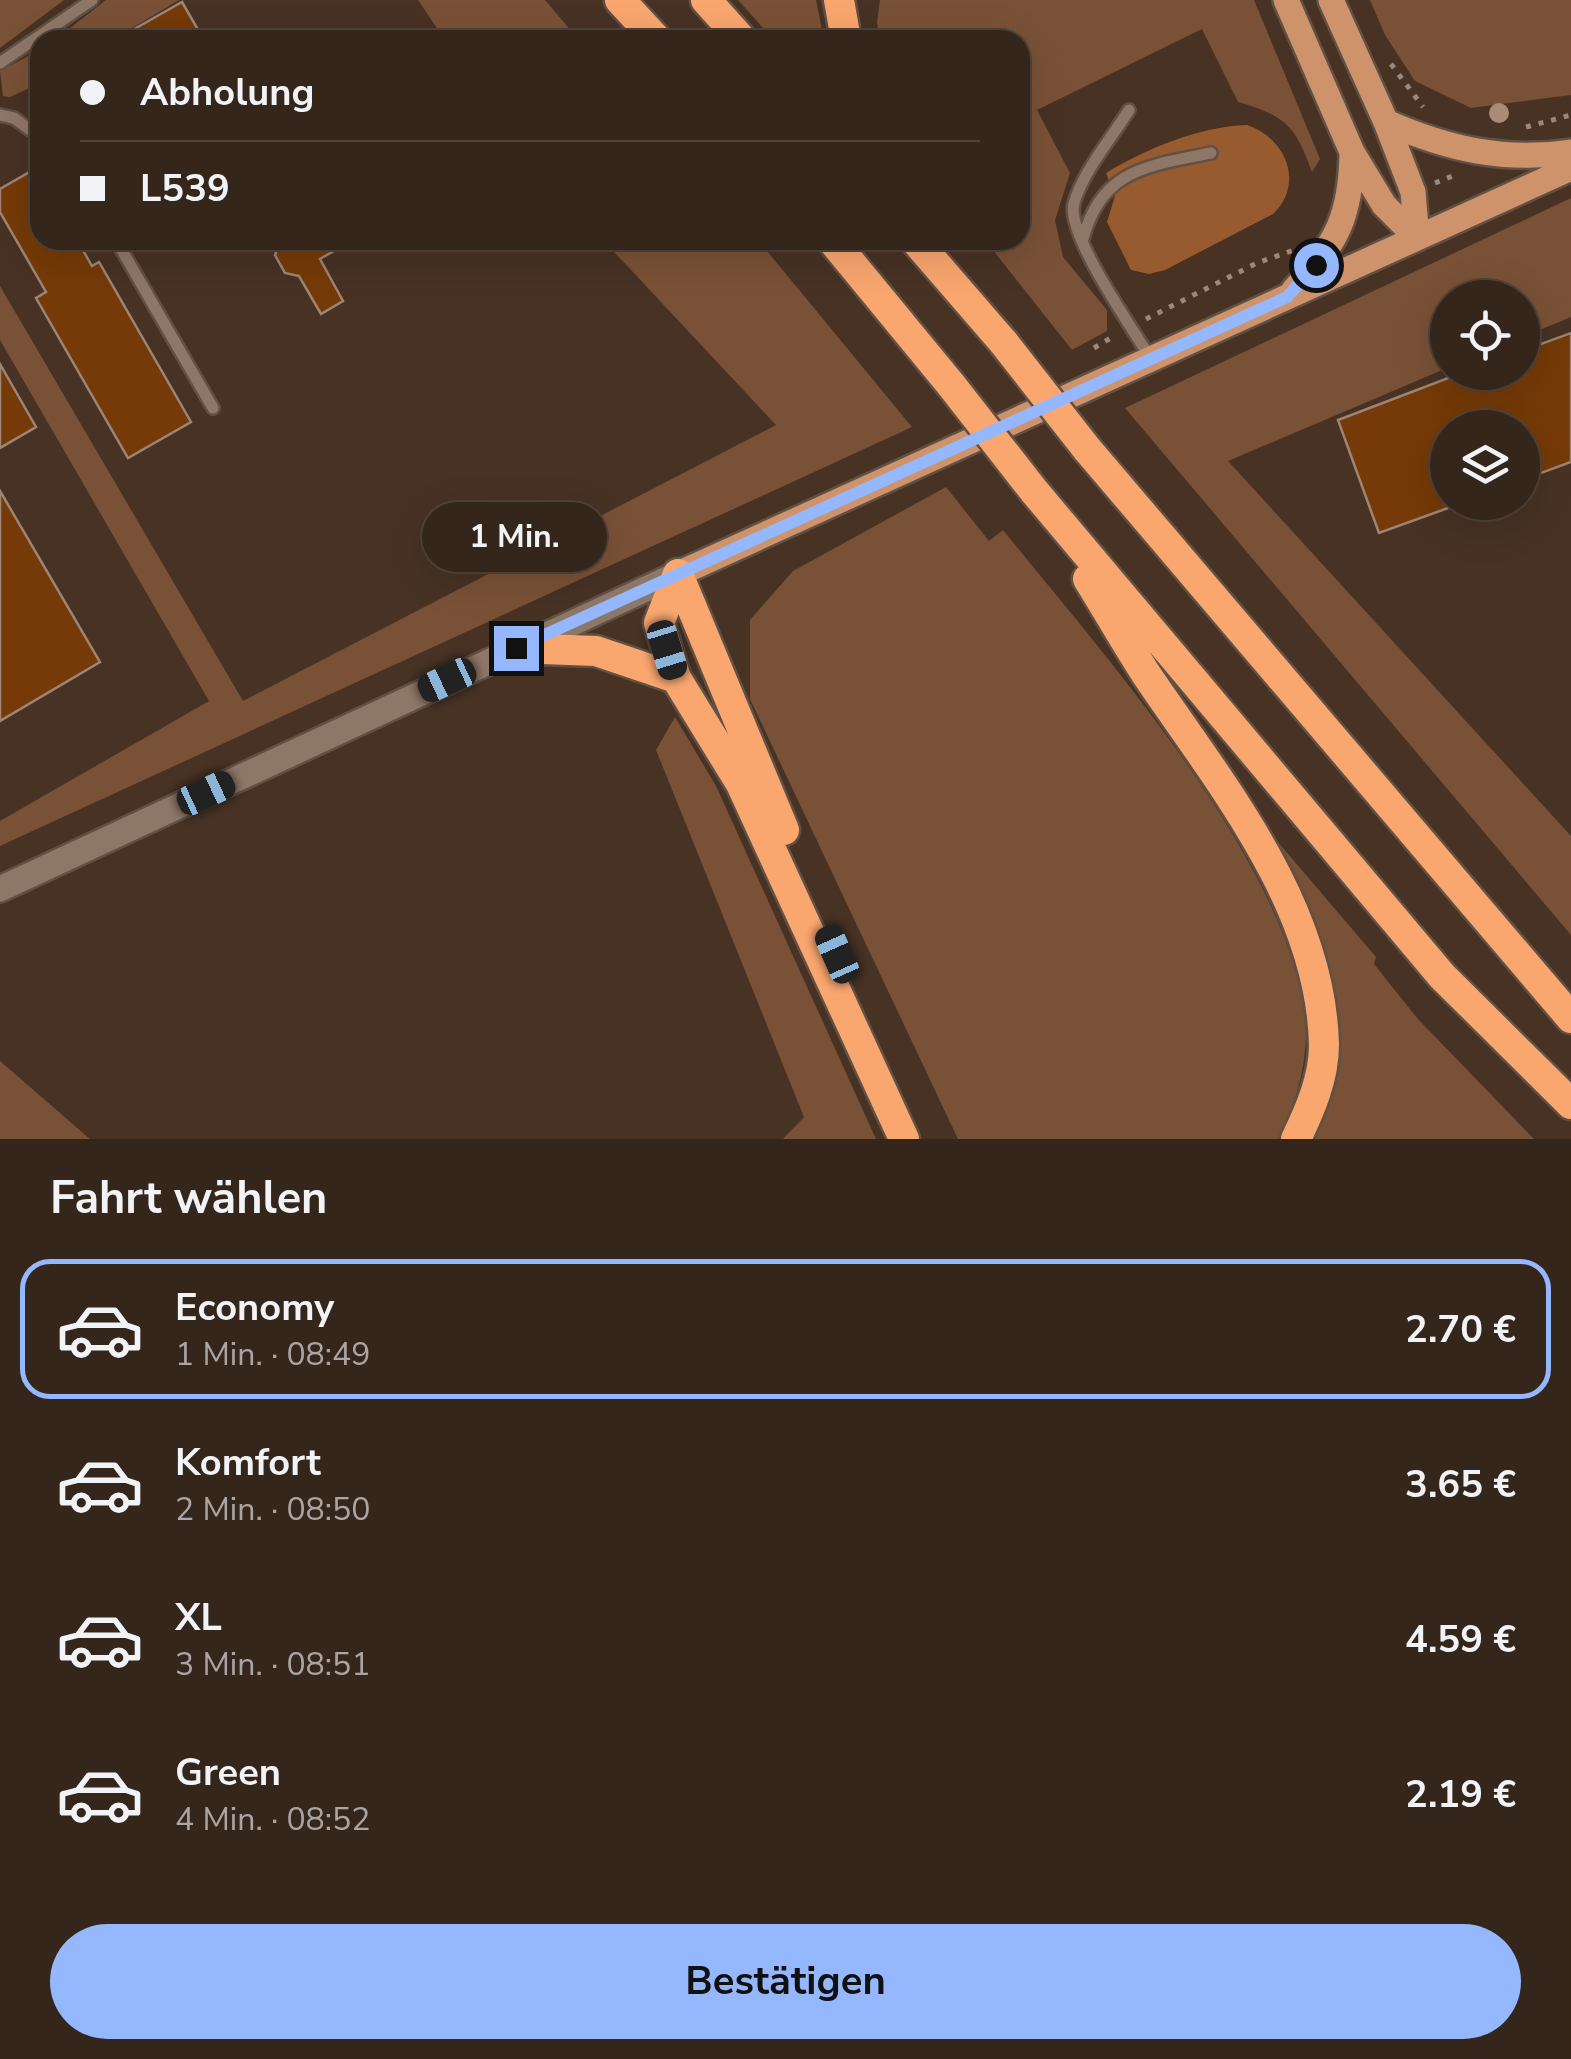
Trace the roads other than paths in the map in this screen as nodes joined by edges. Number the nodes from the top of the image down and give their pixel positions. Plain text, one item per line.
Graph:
1 (92, 0) edge
2 (620, 0) edge
3 (706, 0) edge
4 (839, 0) edge
5 (1286, 0) edge
6 (1331, 0) edge
7 (48, 30) edge
8 (648, 30) edge
9 (733, 30) edge
10 (844, 30) edge
11 (30, 42) edge
12 (0, 63) edge
13 (1129, 110) dead end
14 (0, 114) edge
15 (1386, 122) junction
16 (30, 130) edge
17 (1352, 152) junction
18 (1571, 152) edge
19 (1211, 154) dead end
20 (1571, 168) edge
21 (1417, 238) junction
22 (1083, 239) junction
23 (122, 250) edge
24 (840, 250) edge
25 (924, 250) edge
26 (950, 250) edge
27 (1287, 297) junction
28 (1004, 344) junction
29 (1151, 359) junction
30 (212, 408) dead end
31 (1034, 491) junction
32 (678, 574) junction
33 (516, 648) junction
34 (676, 678) junction
35 (0, 889) edge
36 (1571, 1018) edge
37 (1571, 1104) edge
38 (904, 1139) edge
39 (926, 1139) edge
40 (1296, 1139) edge

1 - 7 lane
2 - 8 highway
3 - 9 highway
4 - 10 highway
5 - 17 main road
6 - 15 main road
11 - 12 lane
13 - 22 lane
14 - 16 lane
15 - 18 main road
15 - 21 main road
17 - 21 main road
17 - 27 main road
19 - 22 lane
20 - 21 main road
21 - 27 main road
22 - 29 lane
23 - 30 lane
24 - 31 highway, bridge
25 - 28 highway
26 - 28 highway
27 - 29 main road
28 - 36 highway, bridge
29 - 32 main road
31 - 37 highway
31 - 40 highway
32 - 33 main road
32 - 34 highway
32 - 39 highway
33 - 34 highway
33 - 35 main road
34 - 38 highway

